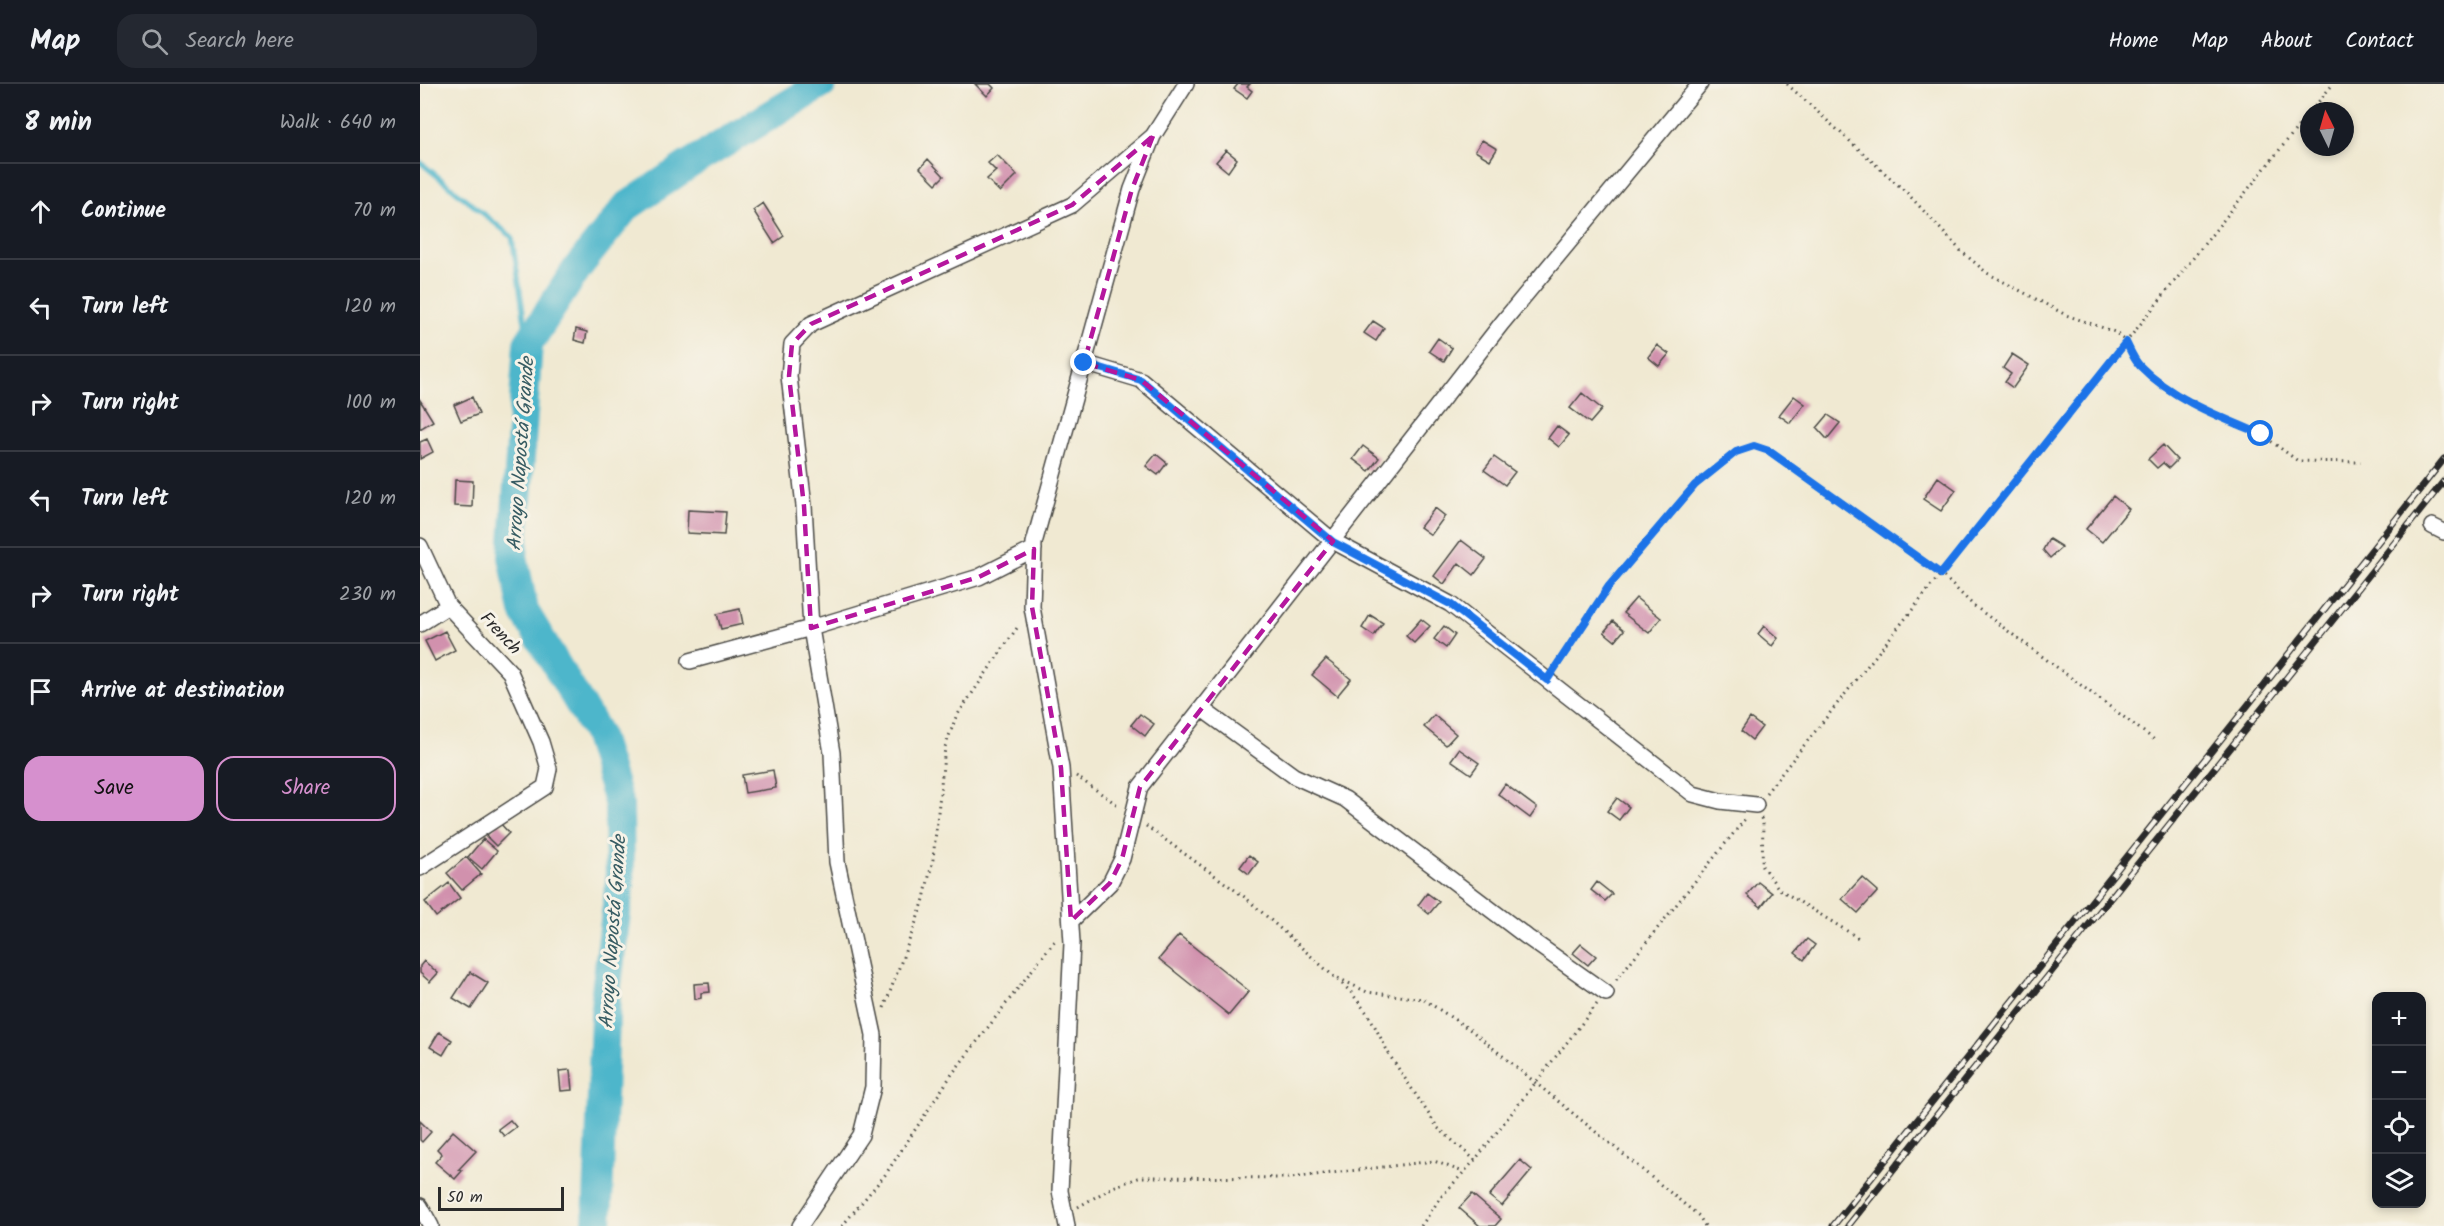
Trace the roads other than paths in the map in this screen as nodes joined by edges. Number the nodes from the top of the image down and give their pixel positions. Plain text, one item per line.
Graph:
1 (1186, 84) edge
2 (1700, 84) edge
3 (1153, 136) junction
4 (1084, 363) junction
5 (1333, 542) junction
6 (420, 546) edge
7 (1034, 549) junction
8 (448, 606) junction
9 (420, 624) edge
10 (811, 628) junction
11 (690, 661) dead end
12 (1202, 709) junction
13 (1756, 805) road end
14 (420, 868) edge
15 (1071, 921) junction
16 (1606, 993) road end
17 (420, 1206) edge
18 (1067, 1220) edge
19 (430, 1226) edge
20 (800, 1226) edge

1 - 3 street
2 - 5 street
3 - 4 street
3 - 10 street
4 - 5 street
4 - 7 street
5 - 12 street
5 - 13 street
6 - 8 street, French
7 - 10 street
7 - 15 street
8 - 9 street
8 - 14 street, French
10 - 11 street
10 - 20 street
12 - 15 street
12 - 16 street
15 - 18 street
17 - 19 street

